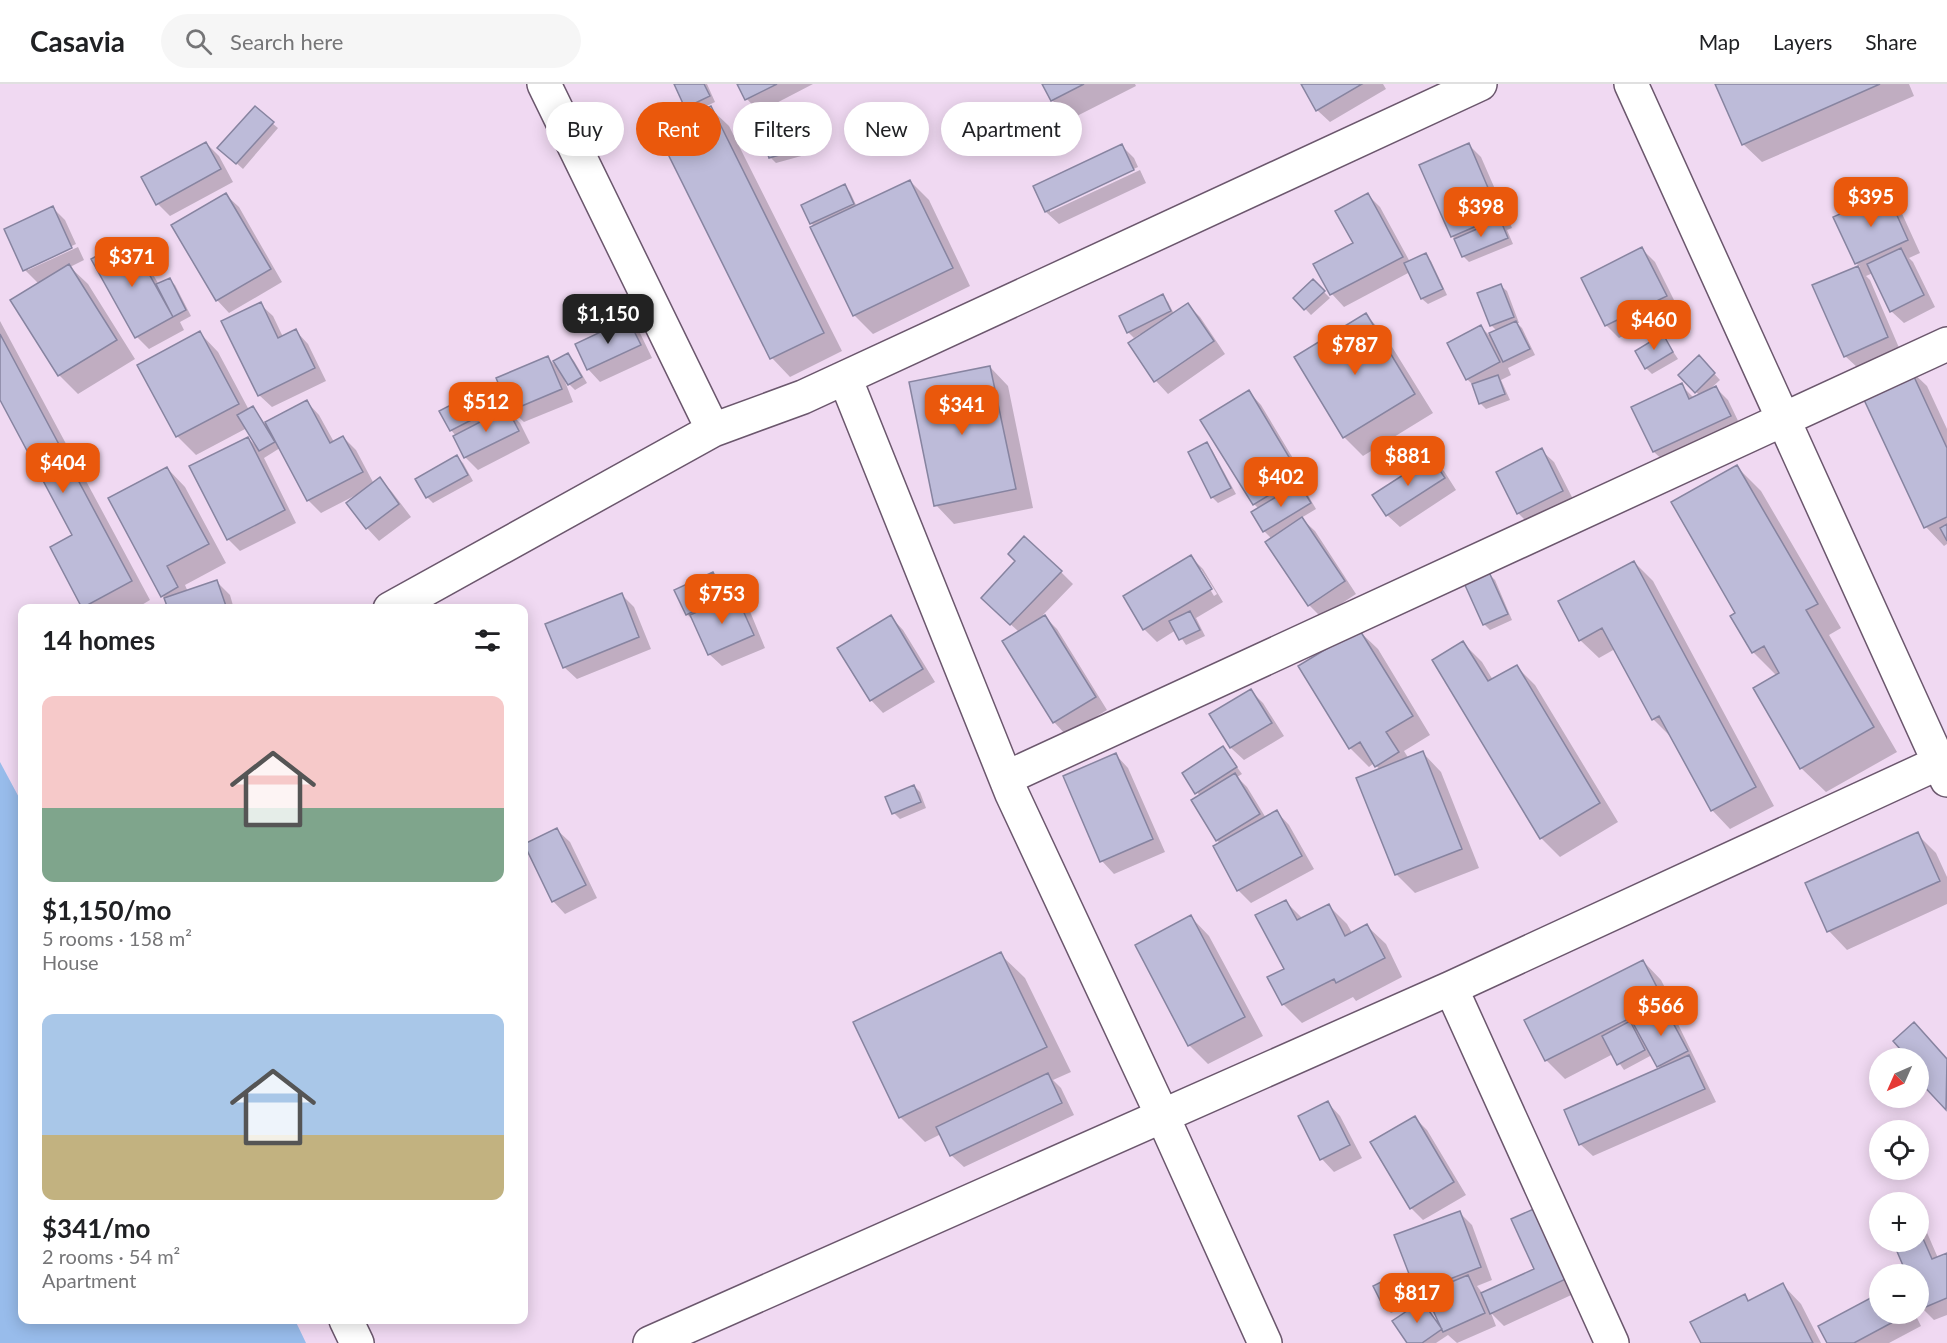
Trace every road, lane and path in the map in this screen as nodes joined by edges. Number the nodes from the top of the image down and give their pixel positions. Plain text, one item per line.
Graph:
1 (544, 84) edge
2 (1480, 84) edge
3 (1631, 84) edge
4 (1947, 344) edge
5 (845, 378) junction
6 (1783, 419) junction
7 (712, 430) junction
8 (399, 604) edge
9 (1944, 767) edge
10 (1006, 778) junction
11 (1451, 988) junction
12 (1162, 1115) junction
13 (348, 1324) edge
14 (357, 1343) edge
15 (650, 1343) edge
16 (1265, 1343) edge
17 (1612, 1343) edge

1 - 7 street
2 - 5 street
3 - 6 street
4 - 6 street
5 - 7 street
5 - 10 street
6 - 9 street
6 - 10 street
7 - 8 street
9 - 11 street
10 - 12 street
11 - 12 street
11 - 17 street
12 - 15 street
12 - 16 street
13 - 14 street

